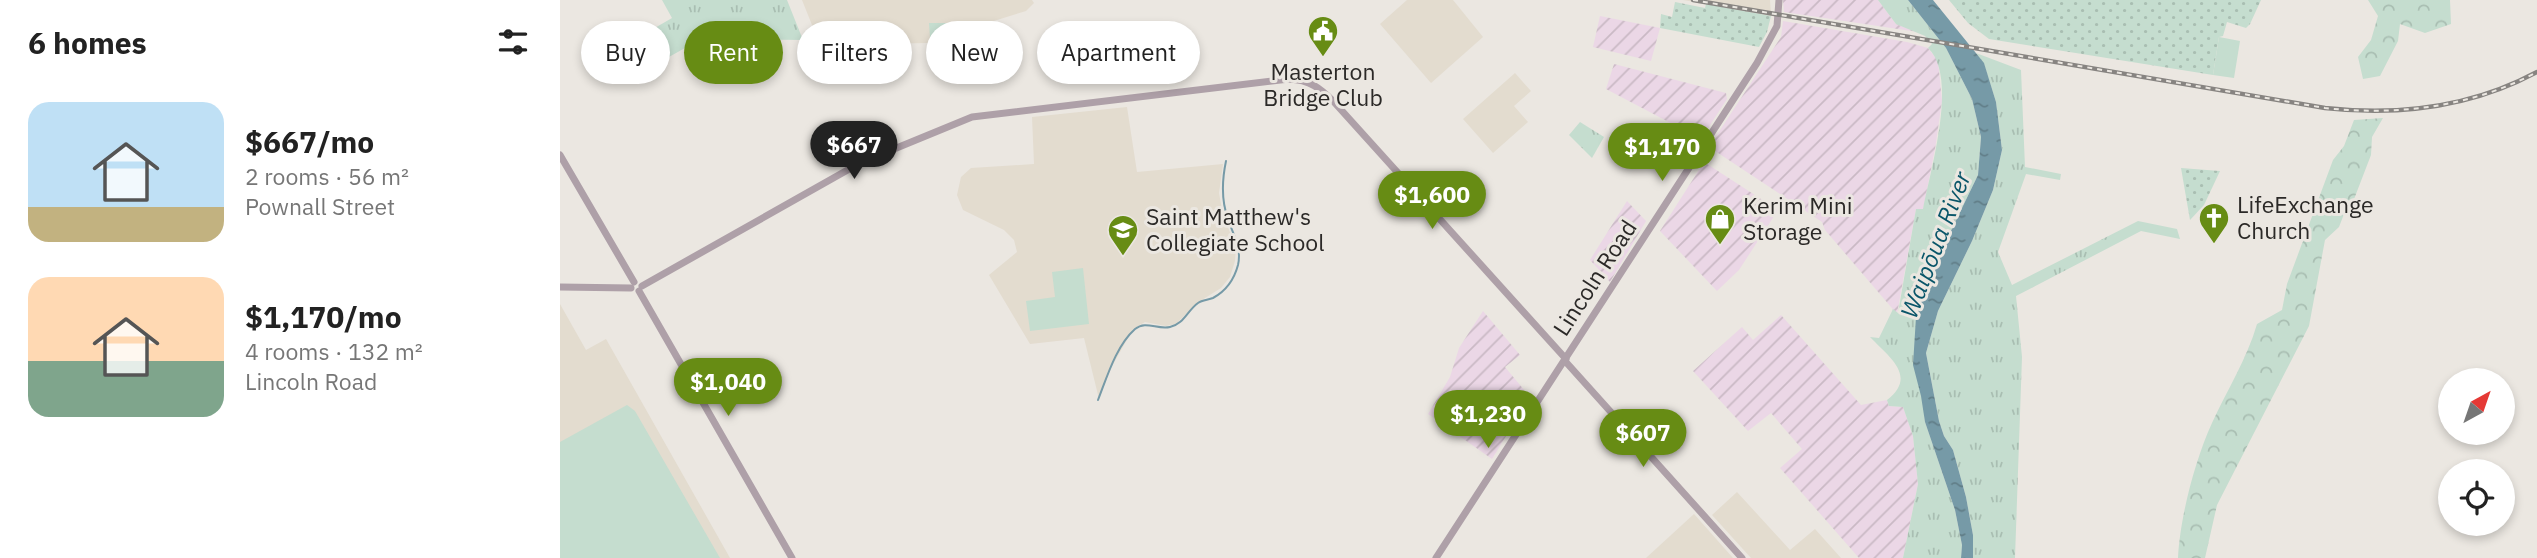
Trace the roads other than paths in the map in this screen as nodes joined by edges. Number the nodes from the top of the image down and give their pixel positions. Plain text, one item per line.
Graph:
1 (1779, 0) edge
2 (560, 155) edge
3 (632, 285) junction
4 (560, 287) edge
5 (641, 289) junction
6 (1565, 360) junction
7 (792, 558) edge
8 (1436, 558) edge
9 (1742, 558) edge

1 - 6 street, Lincoln Road
2 - 3 street
3 - 4 street
3 - 5 street
5 - 6 street
5 - 7 street
6 - 8 street, Lincoln Road
6 - 9 street

